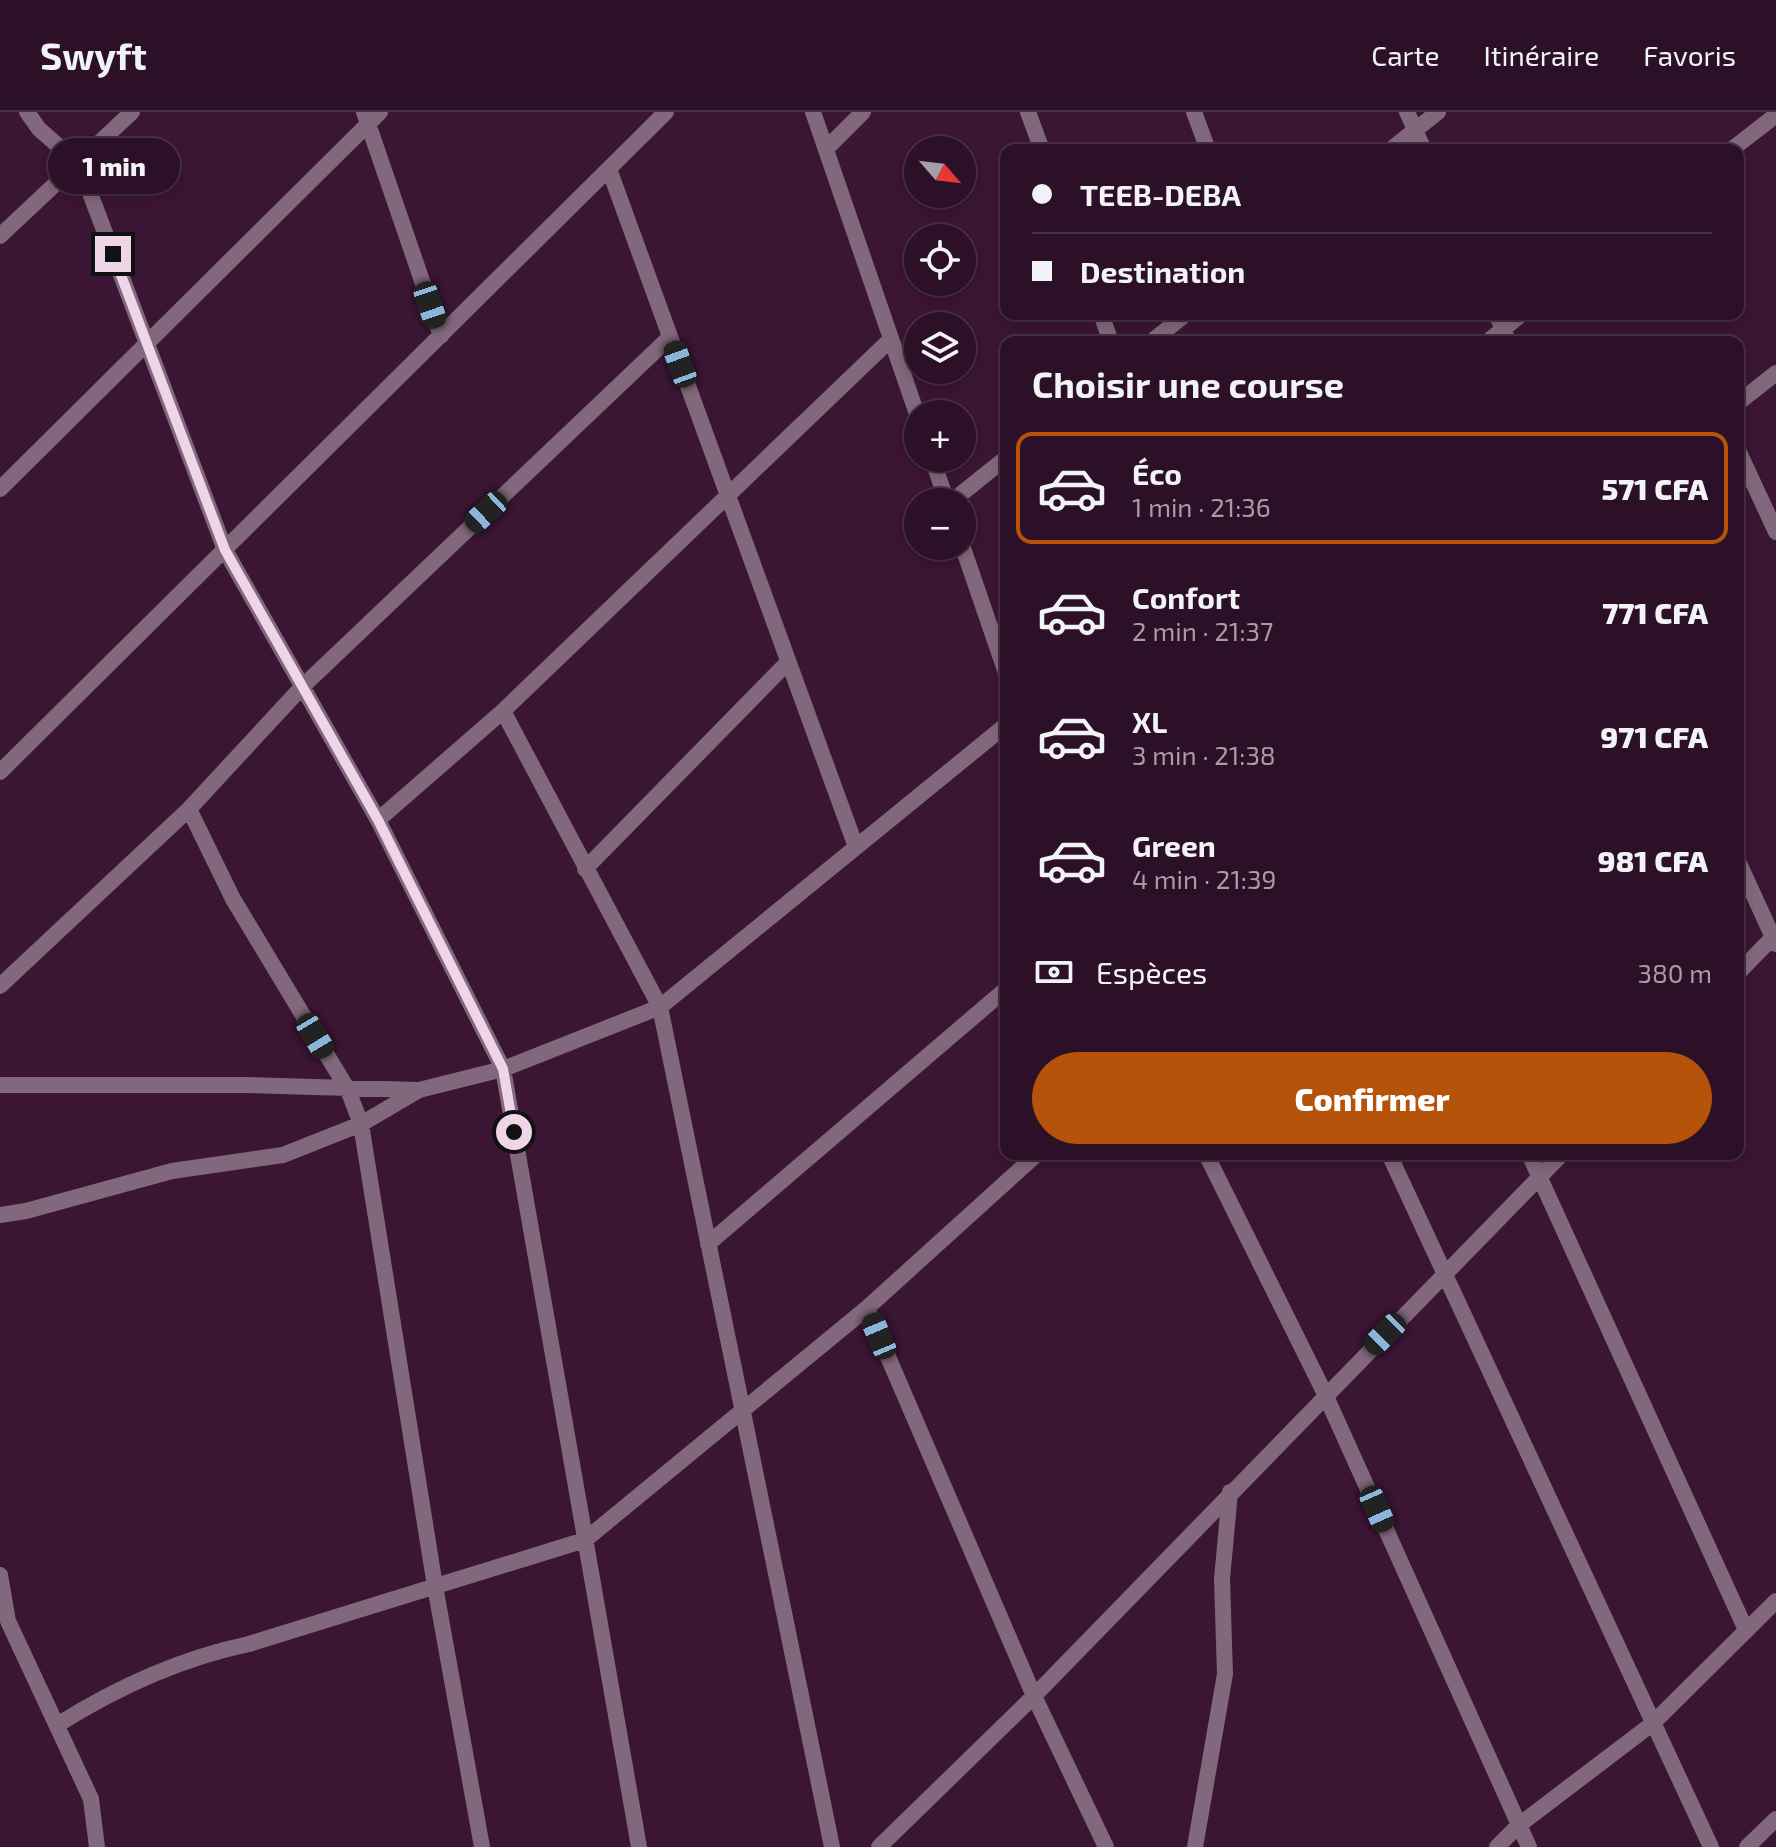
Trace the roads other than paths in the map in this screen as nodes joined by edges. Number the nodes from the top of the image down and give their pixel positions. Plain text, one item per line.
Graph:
1 (27, 112) edge
2 (132, 112) edge
3 (666, 112) edge
4 (813, 112) edge
5 (863, 112) edge
6 (1028, 112) edge
7 (1194, 112) edge
8 (1407, 112) edge
9 (1438, 112) edge
10 (370, 116) edge
11 (1774, 123) edge
12 (1415, 130) junction
13 (1040, 144) edge
14 (1206, 144) edge
15 (1398, 144) edge
16 (1421, 144) edge
17 (1741, 144) edge
18 (826, 149) junction
19 (79, 164) junction
20 (609, 169) junction
21 (0, 236) edge
22 (1179, 320) edge
23 (441, 336) junction
24 (1159, 336) edge
25 (670, 337) junction
26 (891, 339) junction
27 (147, 343) junction
28 (1776, 373) edge
29 (1744, 398) edge
30 (912, 400) edge
31 (1000, 463) edge
32 (1744, 463) edge
33 (967, 488) edge
34 (0, 489) edge
35 (729, 498) junction
36 (1776, 532) edge
37 (225, 550) junction
38 (967, 560) edge
39 (1000, 656) edge
40 (788, 662) junction
41 (302, 687) junction
42 (503, 711) junction
43 (1000, 730) edge
44 (0, 772) edge
45 (189, 809) junction
46 (378, 820) junction
47 (856, 847) junction
48 (585, 869) junction
49 (1744, 874) edge
50 (1775, 939) edge
51 (1744, 967) edge
52 (0, 986) edge
53 (1000, 994) edge
54 (660, 1007) junction
55 (503, 1069) junction
56 (0, 1085) edge
57 (348, 1090) junction
58 (419, 1090) junction
59 (361, 1124) junction
60 (1030, 1160) edge
61 (1209, 1160) edge
62 (1392, 1160) edge
63 (1532, 1160) edge
64 (1556, 1160) edge
65 (1539, 1177) junction
66 (0, 1215) edge
67 (708, 1244) junction
68 (1444, 1273) junction
69 (867, 1308) junction
70 (1325, 1394) junction
71 (741, 1410) junction
72 (1230, 1492) junction
73 (585, 1540) junction
74 (0, 1575) edge
75 (435, 1586) junction
76 (1776, 1601) edge
77 (1746, 1630) junction
78 (1034, 1696) junction
79 (1653, 1723) junction
80 (57, 1725) junction
81 (1776, 1819) edge
82 (1519, 1825) junction
83 (97, 1847) edge
84 (482, 1847) edge
85 (639, 1847) edge
86 (832, 1847) edge
87 (879, 1847) edge
88 (1106, 1847) edge
89 (1195, 1847) edge
90 (1497, 1847) edge
91 (1529, 1847) edge
92 (1711, 1847) edge
93 (1747, 1847) edge

1 - 19 street
2 - 19 street
3 - 20 street
4 - 18 street
5 - 18 street
6 - 13 street
7 - 14 street
8 - 12 street
9 - 12 street
10 - 23 street
10 - 27 street
11 - 17 street
12 - 15 street
12 - 16 street
18 - 26 street
19 - 21 street
19 - 27 street
20 - 23 street
20 - 25 street
22 - 24 street
23 - 37 street
25 - 35 street
25 - 41 street
26 - 30 street
26 - 35 street
27 - 34 street
27 - 37 street
28 - 29 street
31 - 33 street
32 - 36 street
35 - 40 street
35 - 42 street
37 - 41 street
37 - 44 street
38 - 39 street
40 - 47 street
40 - 48 street
41 - 45 street
41 - 46 street
42 - 46 street
42 - 48 street
43 - 47 street
45 - 52 street
45 - 57 street
46 - 55 street
47 - 54 street
48 - 54 street
49 - 50 street
50 - 51 street
53 - 67 street
54 - 55 street
54 - 67 street
55 - 58 street
55 - 73 street
56 - 57 street
57 - 58 street
57 - 59 street
58 - 59 street
59 - 66 street
59 - 75 street
60 - 69 street
61 - 70 street
62 - 68 street
63 - 65 street
64 - 65 street
65 - 68 street
65 - 77 street
67 - 71 street
68 - 70 street
68 - 79 street
69 - 71 street
69 - 78 street
70 - 72 street
70 - 82 street
71 - 73 street
71 - 86 street
72 - 78 street
72 - 89 street
73 - 75 street
73 - 85 street
74 - 80 street
75 - 80 street
75 - 84 street
76 - 77 street
77 - 79 street
78 - 87 street
78 - 88 street
79 - 82 street
79 - 92 street
80 - 83 street
81 - 93 street
82 - 90 street
82 - 91 street

